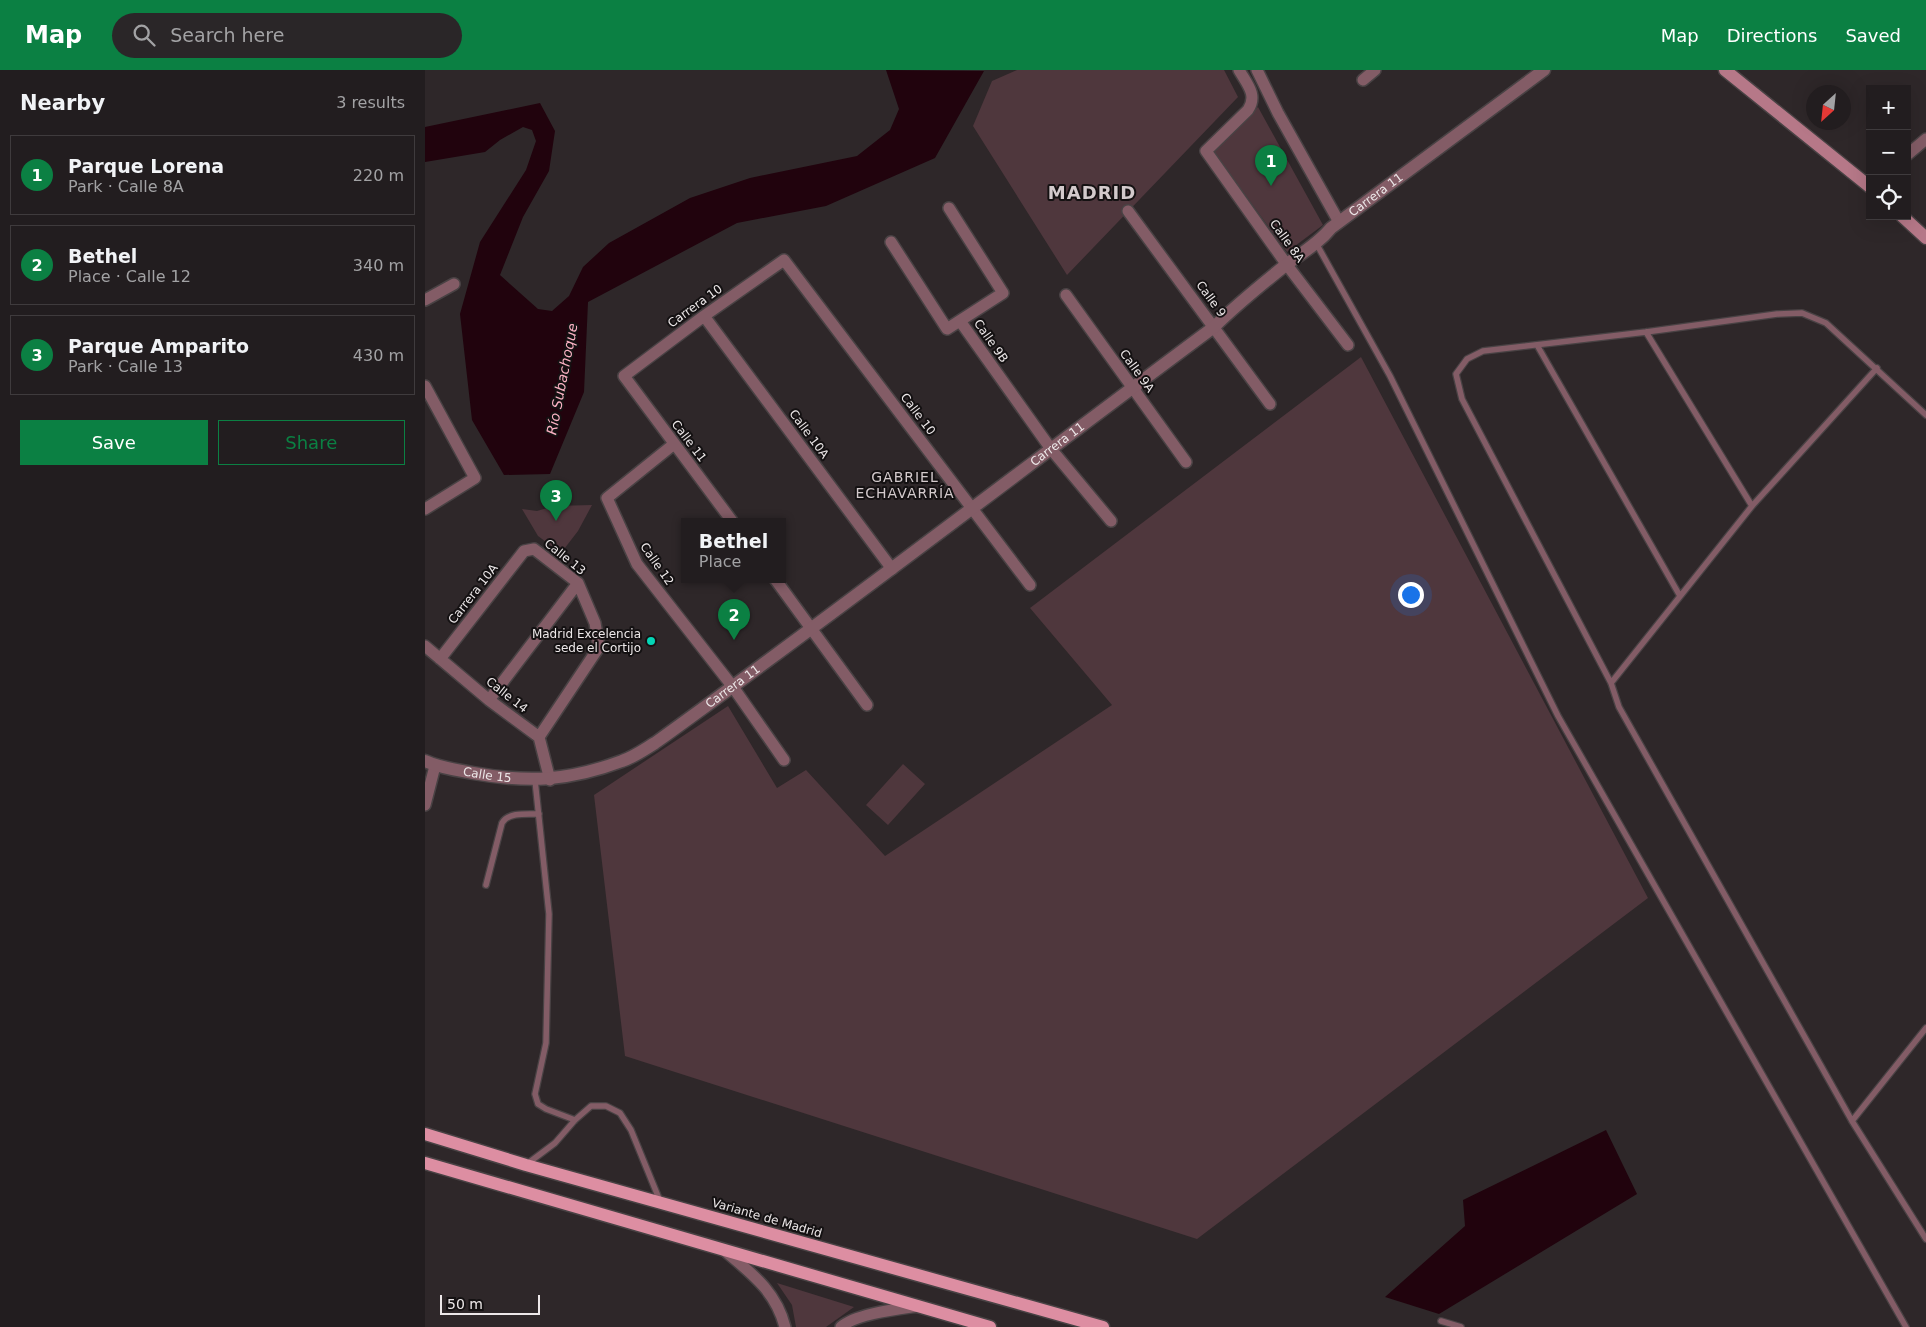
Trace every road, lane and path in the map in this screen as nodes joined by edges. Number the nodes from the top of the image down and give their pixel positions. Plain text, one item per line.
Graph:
1 (1239, 70) edge
2 (1257, 70) edge
3 (1375, 70) edge
4 (1544, 70) edge
5 (1725, 70) edge
6 (1363, 80) dead end
7 (1926, 139) edge
8 (1911, 152) edge
9 (1866, 184) edge
10 (949, 208) dead end
11 (1129, 211) dead end
12 (1906, 220) edge
13 (1339, 222) junction
14 (1926, 238) edge
15 (891, 242) dead end
16 (1316, 243) junction
17 (784, 260) joint
18 (1287, 265) junction
19 (454, 284) dead end
20 (1067, 295) dead end
21 (425, 300) edge
22 (704, 316) junction
23 (960, 321) junction
24 (1214, 327) junction
25 (1646, 332) junction
26 (1348, 345) dead end
27 (1537, 345) junction
28 (1877, 368) junction
29 (624, 376) joint
30 (425, 386) edge
31 (1133, 387) junction
32 (1270, 404) dead end
33 (1926, 414) edge
34 (674, 444) junction
35 (1051, 449) junction
36 (1186, 462) dead end
37 (426, 506) edge
38 (1752, 506) junction
39 (973, 508) junction
40 (730, 518) edge
41 (1111, 521) dead end
42 (529, 549) joint
43 (892, 569) junction
44 (578, 583) junction
45 (778, 583) edge
46 (1030, 585) dead end
47 (1680, 596) junction
48 (812, 628) junction
49 (425, 646) edge
50 (440, 659) junction
51 (1611, 683) junction
52 (733, 687) junction
53 (489, 700) junction
54 (867, 705) dead end
55 (539, 737) junction
56 (785, 760) dead end
57 (430, 764) edge
58 (535, 780) junction
59 (550, 780) junction
60 (425, 805) edge
61 (539, 814) junction
62 (486, 885) dead end
63 (1926, 1028) edge
64 (575, 1120) junction
65 (1852, 1121) junction
66 (425, 1134) edge
67 (425, 1163) edge
68 (526, 1165) junction
69 (660, 1201) junction
70 (1926, 1239) edge
71 (724, 1250) junction
72 (920, 1306) junction
73 (1441, 1321) dead end
74 (785, 1327) edge
75 (841, 1327) edge
76 (990, 1327) edge
77 (1103, 1327) edge
78 (1461, 1327) edge
79 (1906, 1327) edge

1 - 18 street, Calle 8A
2 - 13 street
3 - 6 street
4 - 13 street, Carrera 11
5 - 9 main road
7 - 8 street
10 - 23 street
11 - 24 street, Calle 9
12 - 14 main road
13 - 16 street, Carrera 11
15 - 23 street, Calle 9B
16 - 18 street, Carrera 11
16 - 79 lane
17 - 22 street, Carrera 10
17 - 39 street, Calle 10
18 - 24 street, Carrera 11
18 - 26 street, Calle 8A
19 - 21 street
20 - 31 street, Calle 9A
22 - 29 street, Carrera 10
22 - 43 street, Calle 10A
23 - 35 street, Calle 9B
24 - 31 street, Carrera 11
24 - 32 street, Calle 9
25 - 27 lane
25 - 28 lane
25 - 38 lane
27 - 47 lane
27 - 51 lane
28 - 33 lane
28 - 38 lane
29 - 34 street, Calle 11
30 - 37 street
31 - 35 street, Carrera 11
31 - 36 street, Calle 9A
34 - 40 street, Calle 11
34 - 52 street, Calle 12
35 - 39 street, Carrera 11
35 - 41 street, Calle 9B
38 - 47 lane
39 - 43 street, Carrera 11
39 - 46 street, Calle 10
42 - 44 street, Calle 13
42 - 50 street, Carrera 10A
43 - 48 street, Carrera 11
44 - 53 street
44 - 55 street, Calle 13
45 - 48 street
47 - 51 lane
48 - 52 street, Carrera 11
48 - 54 street
49 - 50 street, Calle 14
50 - 53 street, Calle 14
51 - 65 lane
52 - 56 street, Calle 12
52 - 59 street, Carrera 11
53 - 55 street, Calle 14
55 - 59 street
57 - 58 street, Calle 15
57 - 60 street
58 - 59 street, Calle 15
58 - 61 lane
61 - 62 lane
61 - 64 lane
63 - 65 lane
64 - 68 lane
64 - 69 lane
65 - 70 lane
66 - 68 main road, Variante de Madrid
67 - 71 main road
68 - 69 main road, Variante de Madrid
69 - 77 main road, Variante de Madrid
71 - 72 main road
71 - 74 street
72 - 75 street
72 - 76 main road
73 - 78 lane

